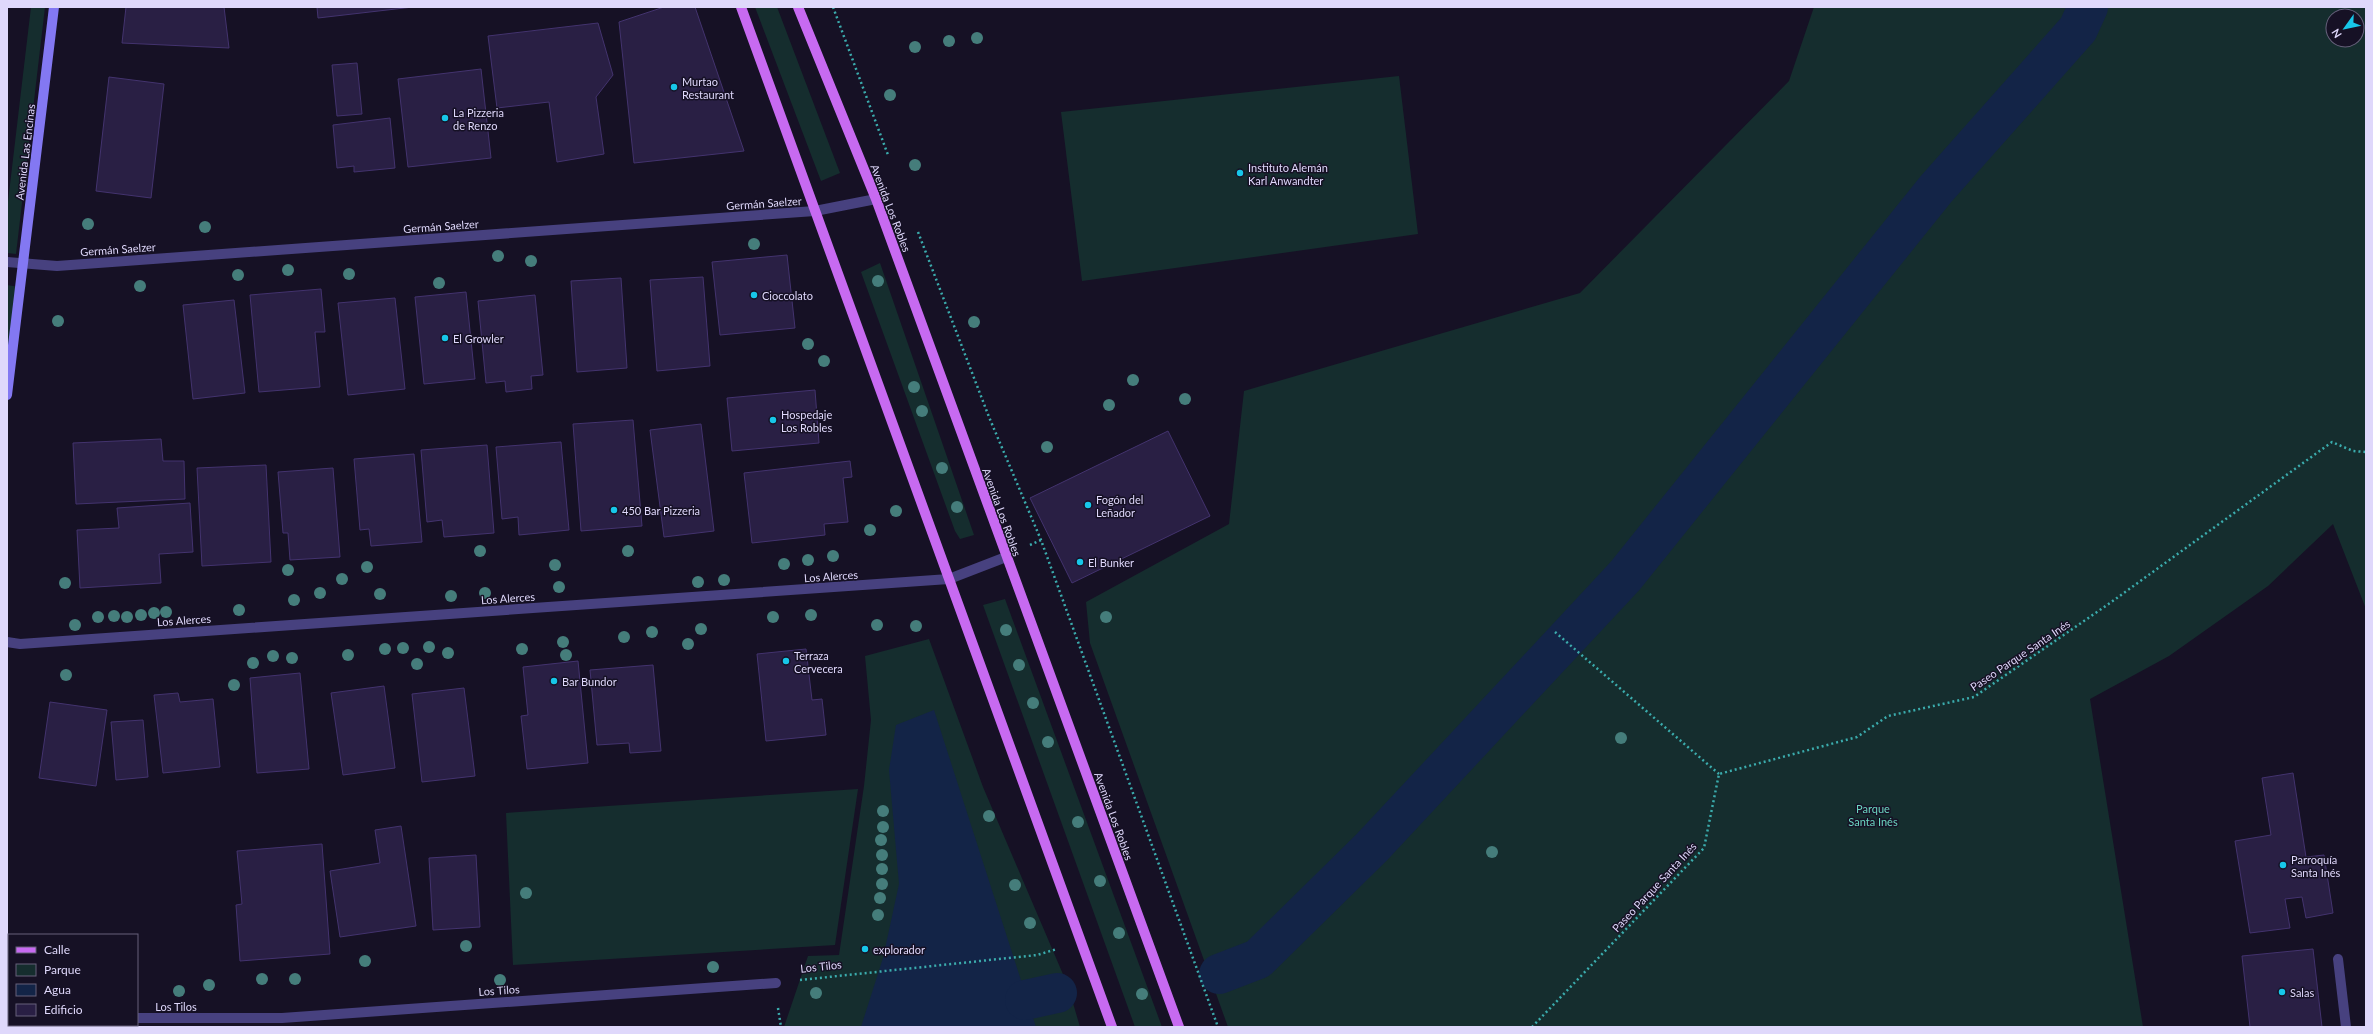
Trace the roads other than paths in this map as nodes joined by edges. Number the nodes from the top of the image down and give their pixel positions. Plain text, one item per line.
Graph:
1 (54, 7) edge
2 (741, 7) edge
3 (798, 7) edge
4 (876, 199) junction
5 (816, 211) junction
6 (7, 262) edge
7 (23, 264) junction
8 (7, 395) edge
9 (1006, 557) junction
10 (949, 579) junction
11 (7, 642) edge
12 (2338, 960) dead end
13 (776, 983) road end
14 (138, 1018) edge
15 (281, 1022) edge
16 (1112, 1027) edge
17 (1179, 1027) edge
18 (2346, 1027) edge

1 - 7 street, Avenida Las Encinas
2 - 5 main road
3 - 4 main road, Avenida Los Robles
4 - 5 street, Germán Saelzer
4 - 9 main road, Avenida Los Robles
5 - 7 street, Germán Saelzer
5 - 10 main road
6 - 7 street, Germán Saelzer
7 - 8 street, Avenida Las Encinas
9 - 10 street, Los Alerces
9 - 17 main road, Avenida Los Robles
10 - 11 street, Los Alerces
10 - 16 main road
12 - 18 street
13 - 15 street, Los Tilos
14 - 15 street, Los Tilos

